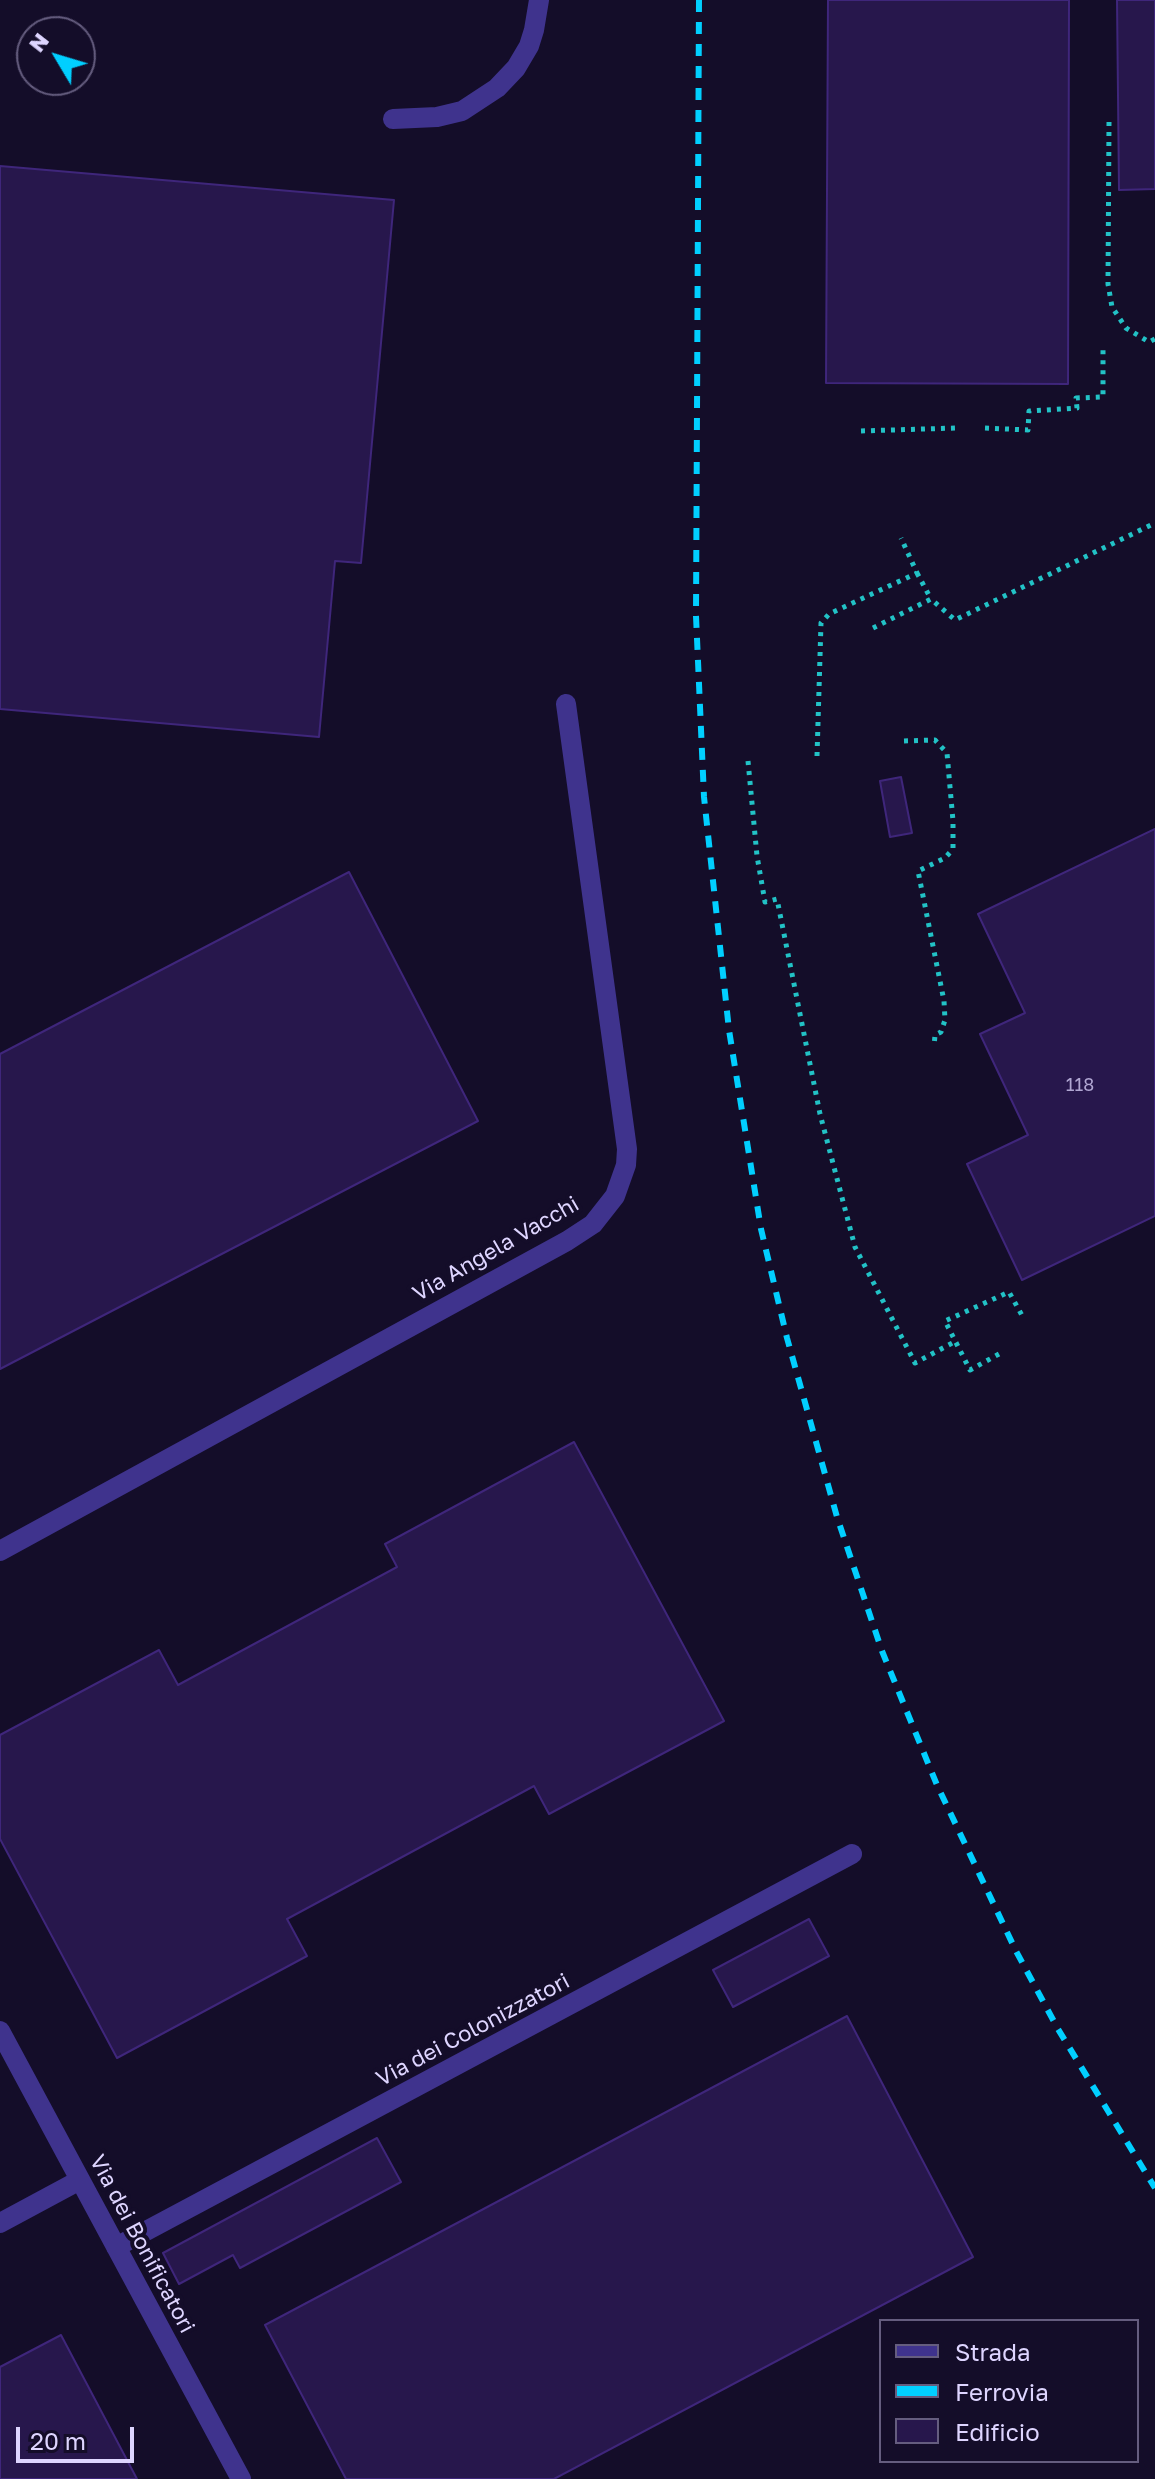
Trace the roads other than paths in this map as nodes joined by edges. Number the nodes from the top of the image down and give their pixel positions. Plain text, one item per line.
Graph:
1 (539, 0) edge
2 (393, 119) dead end
3 (566, 704) dead end
4 (0, 1551) edge
5 (852, 1854) dead end
6 (0, 2031) edge
7 (80, 2180) junction
8 (0, 2223) edge
9 (116, 2247) junction
10 (241, 2479) edge

1 - 2 street
3 - 4 street, Via Angela Vacchi
5 - 9 street, Via dei Colonizzatori
6 - 7 street, Via dei Bonificatori
7 - 8 street
7 - 9 street, Via dei Bonificatori
9 - 10 street, Via dei Bonificatori

